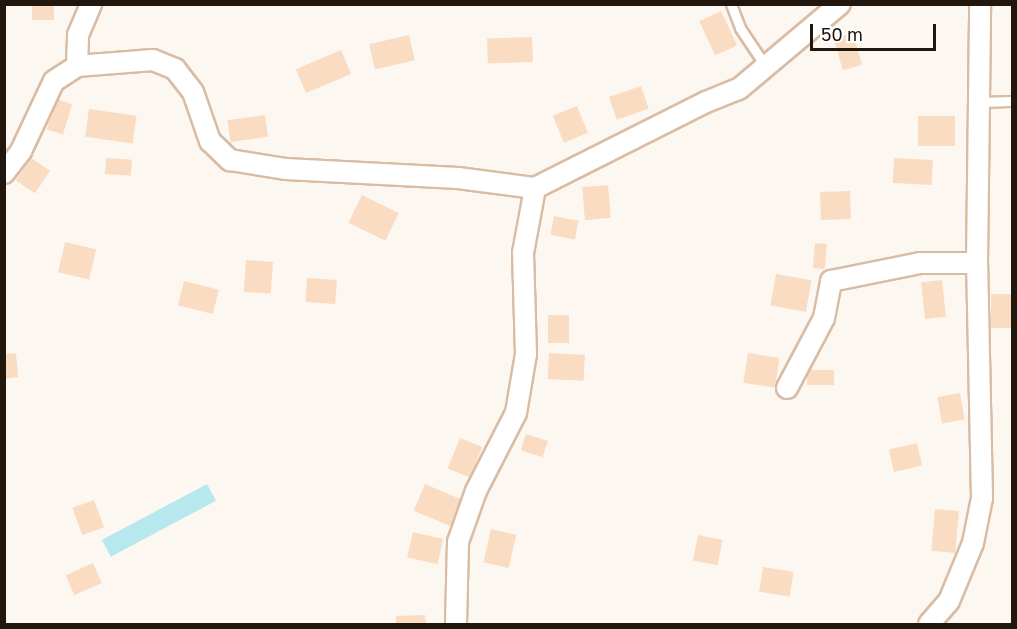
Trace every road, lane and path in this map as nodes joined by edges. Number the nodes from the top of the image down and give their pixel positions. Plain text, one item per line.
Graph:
1 (91, 4) edge
2 (731, 4) edge
3 (840, 4) edge
4 (980, 4) edge
5 (77, 66) junction
6 (766, 67) junction
7 (1012, 101) edge
8 (979, 102) junction
9 (4, 173) edge
10 (535, 188) junction
11 (977, 263) junction
12 (787, 388) dead end
13 (456, 624) edge
14 (930, 624) edge

1 - 5 street
2 - 6 lane
3 - 6 street
4 - 8 street
5 - 9 street
5 - 10 street
6 - 10 street
7 - 8 lane
8 - 11 street
10 - 13 street
11 - 12 street
11 - 14 street

